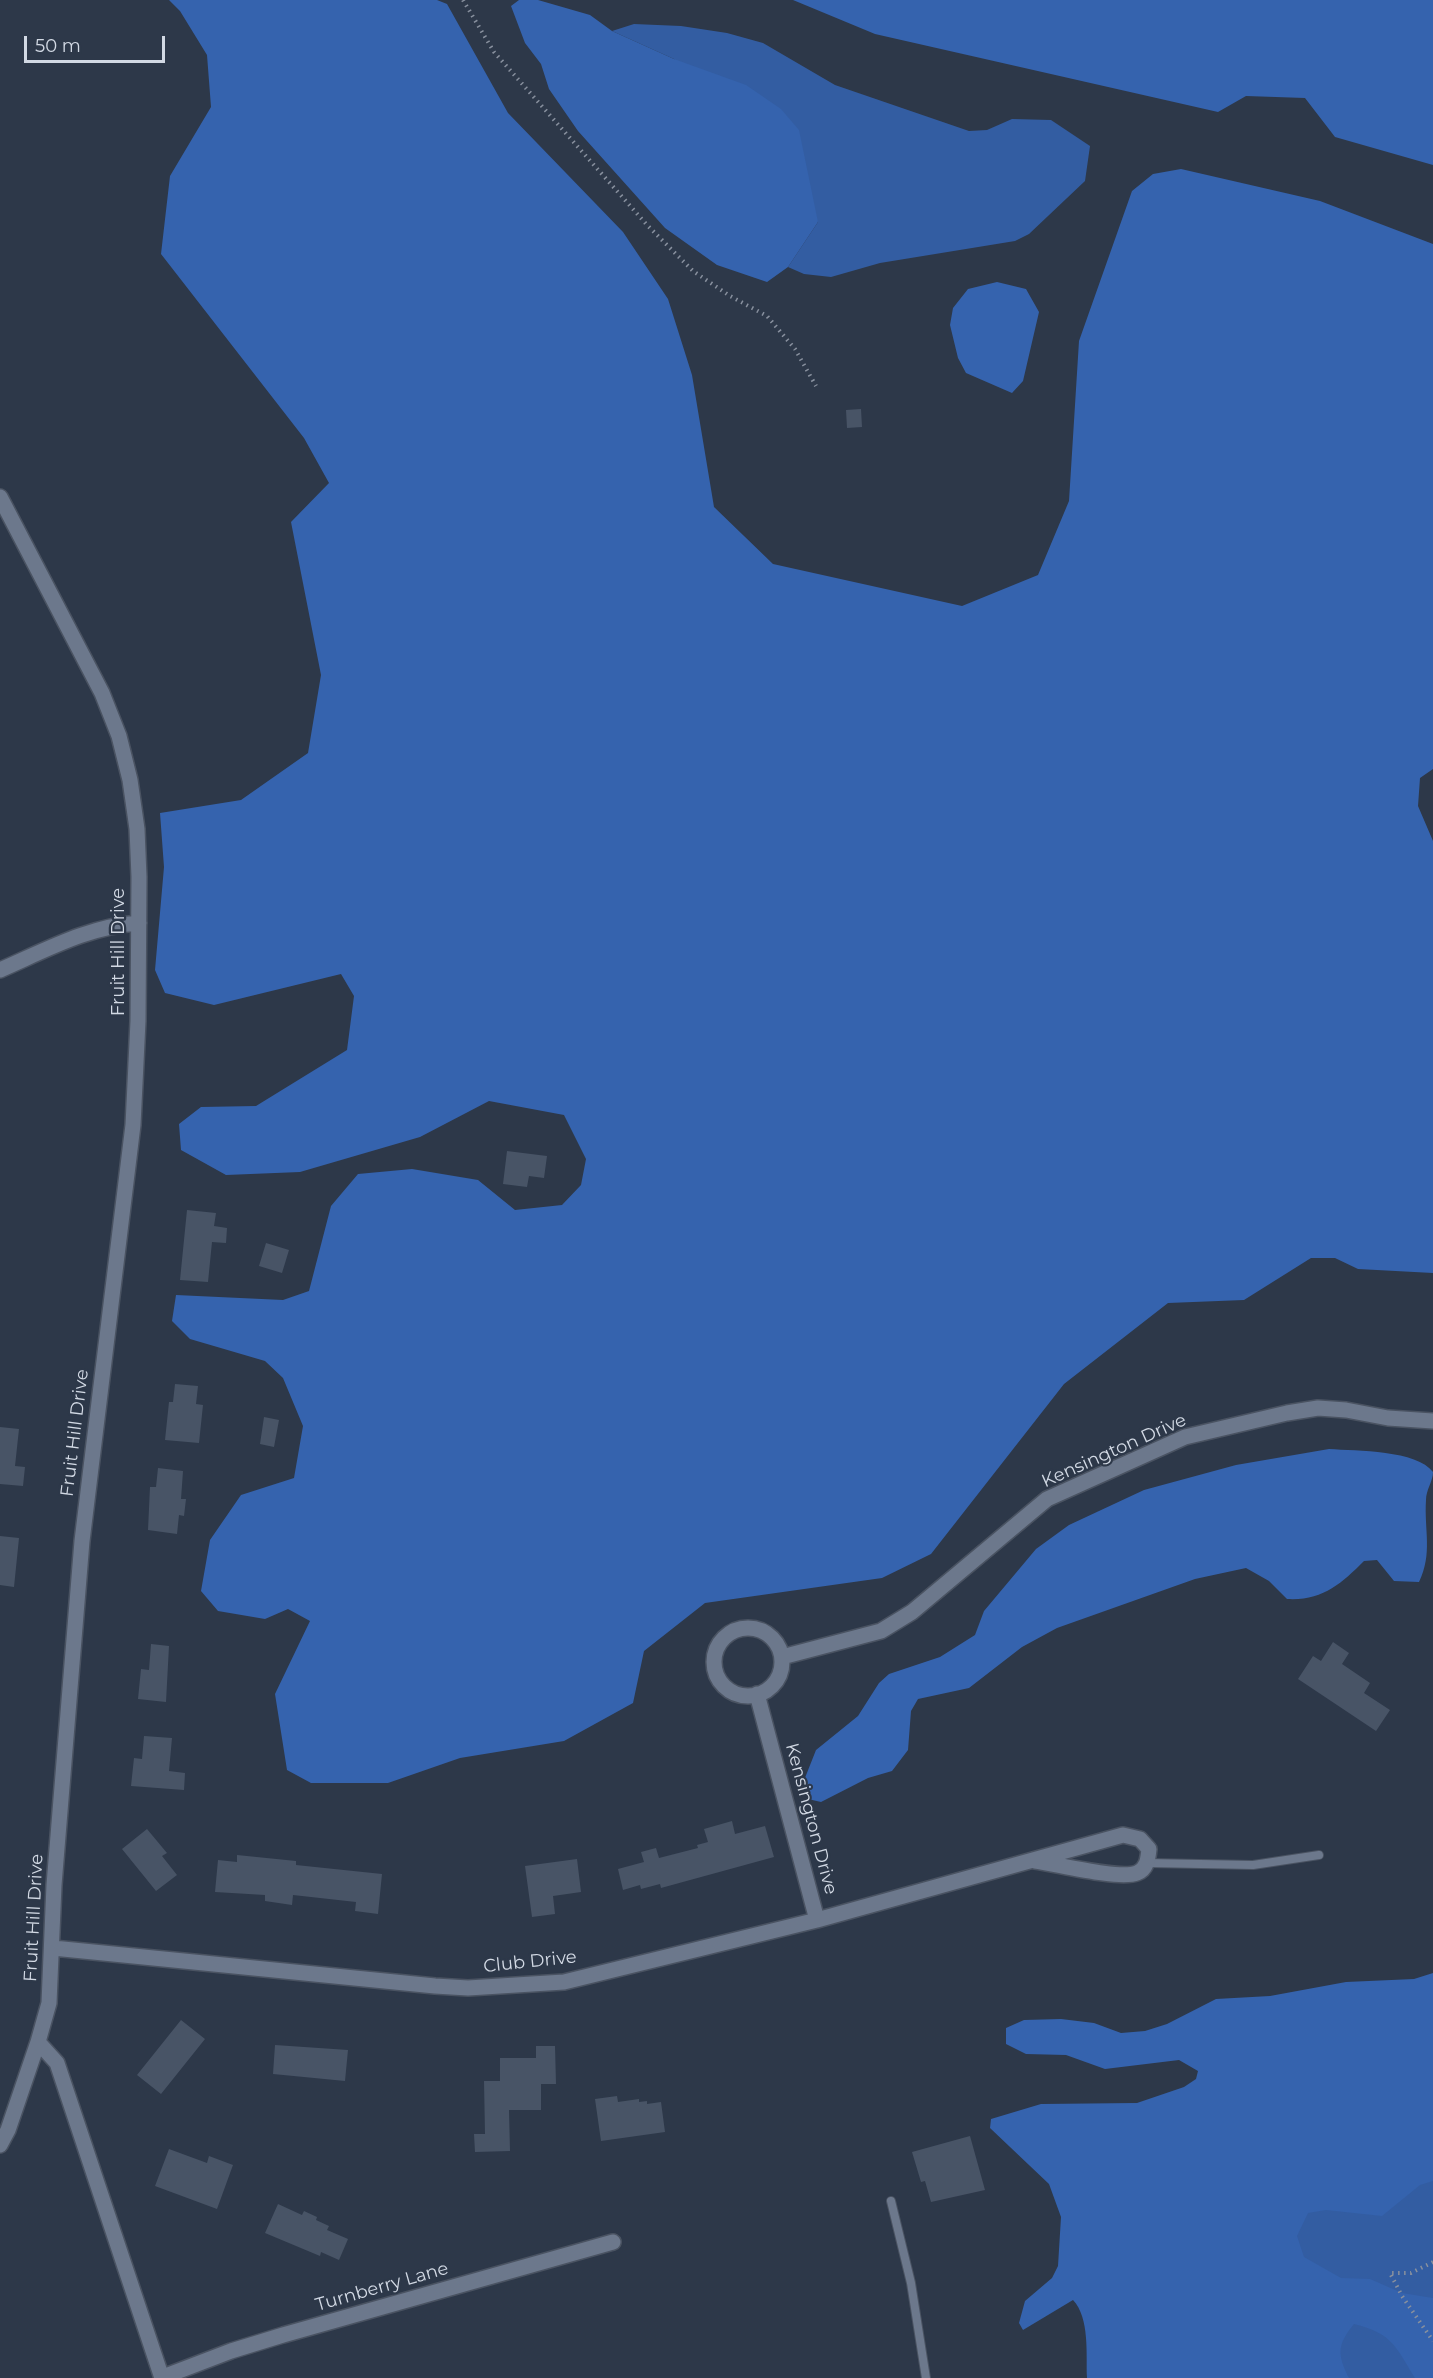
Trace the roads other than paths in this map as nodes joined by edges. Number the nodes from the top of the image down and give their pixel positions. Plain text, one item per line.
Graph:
1 (0, 497) edge
2 (140, 923) junction
3 (0, 970) edge
4 (1433, 1421) edge
5 (782, 1657) junction
6 (757, 1694) junction
7 (1319, 1854) dead end
8 (1035, 1861) junction
9 (1148, 1863) junction
10 (818, 1920) junction
11 (53, 1948) junction
12 (38, 2042) junction
13 (0, 2145) edge
14 (891, 2201) dead end
15 (613, 2242) dead end
16 (163, 2378) edge
17 (926, 2378) edge

1 - 2 street, Fruit Hill Drive
2 - 3 street
2 - 11 street, Fruit Hill Drive
4 - 5 street, Kensington Drive
5 - 6 street
5 - 6 street
6 - 10 street, Kensington Drive
7 - 9 lane
8 - 9 street, Club Drive
8 - 9 street, Club Drive
8 - 10 street, Club Drive
10 - 11 street, Club Drive
11 - 12 street, Fruit Hill Drive
12 - 13 street
12 - 16 street
14 - 17 lane
15 - 16 street, Turnberry Lane

